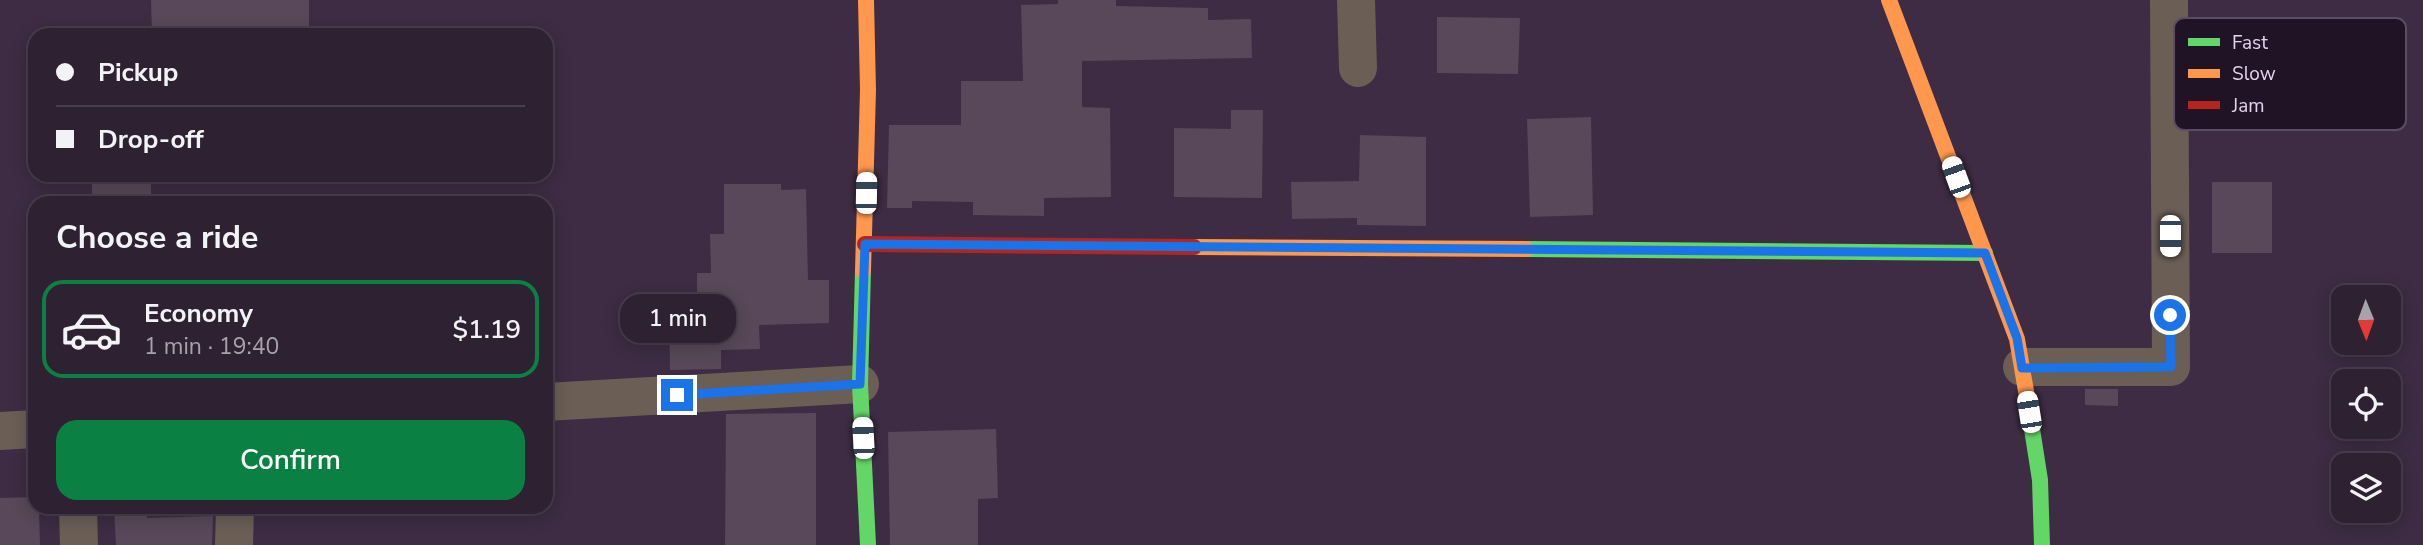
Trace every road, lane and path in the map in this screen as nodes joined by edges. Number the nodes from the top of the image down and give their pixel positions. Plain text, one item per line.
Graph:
1 (866, 0) edge
2 (1356, 0) edge
3 (1889, 0) edge
4 (2169, 0) edge
5 (1358, 68) dead end
6 (865, 244) junction
7 (1985, 253) junction
8 (2022, 368) junction
9 (860, 384) junction
10 (553, 402) edge
11 (28, 429) edge
12 (0, 431) edge
13 (78, 514) edge
14 (235, 514) edge
15 (79, 545) edge
16 (234, 545) edge
17 (868, 545) edge
18 (2042, 545) edge

1 - 6 street
2 - 5 street
3 - 7 street
4 - 8 street
6 - 7 street
6 - 9 street
7 - 8 street
8 - 18 street
9 - 10 street
9 - 17 street
11 - 12 street
13 - 15 street
14 - 16 street

